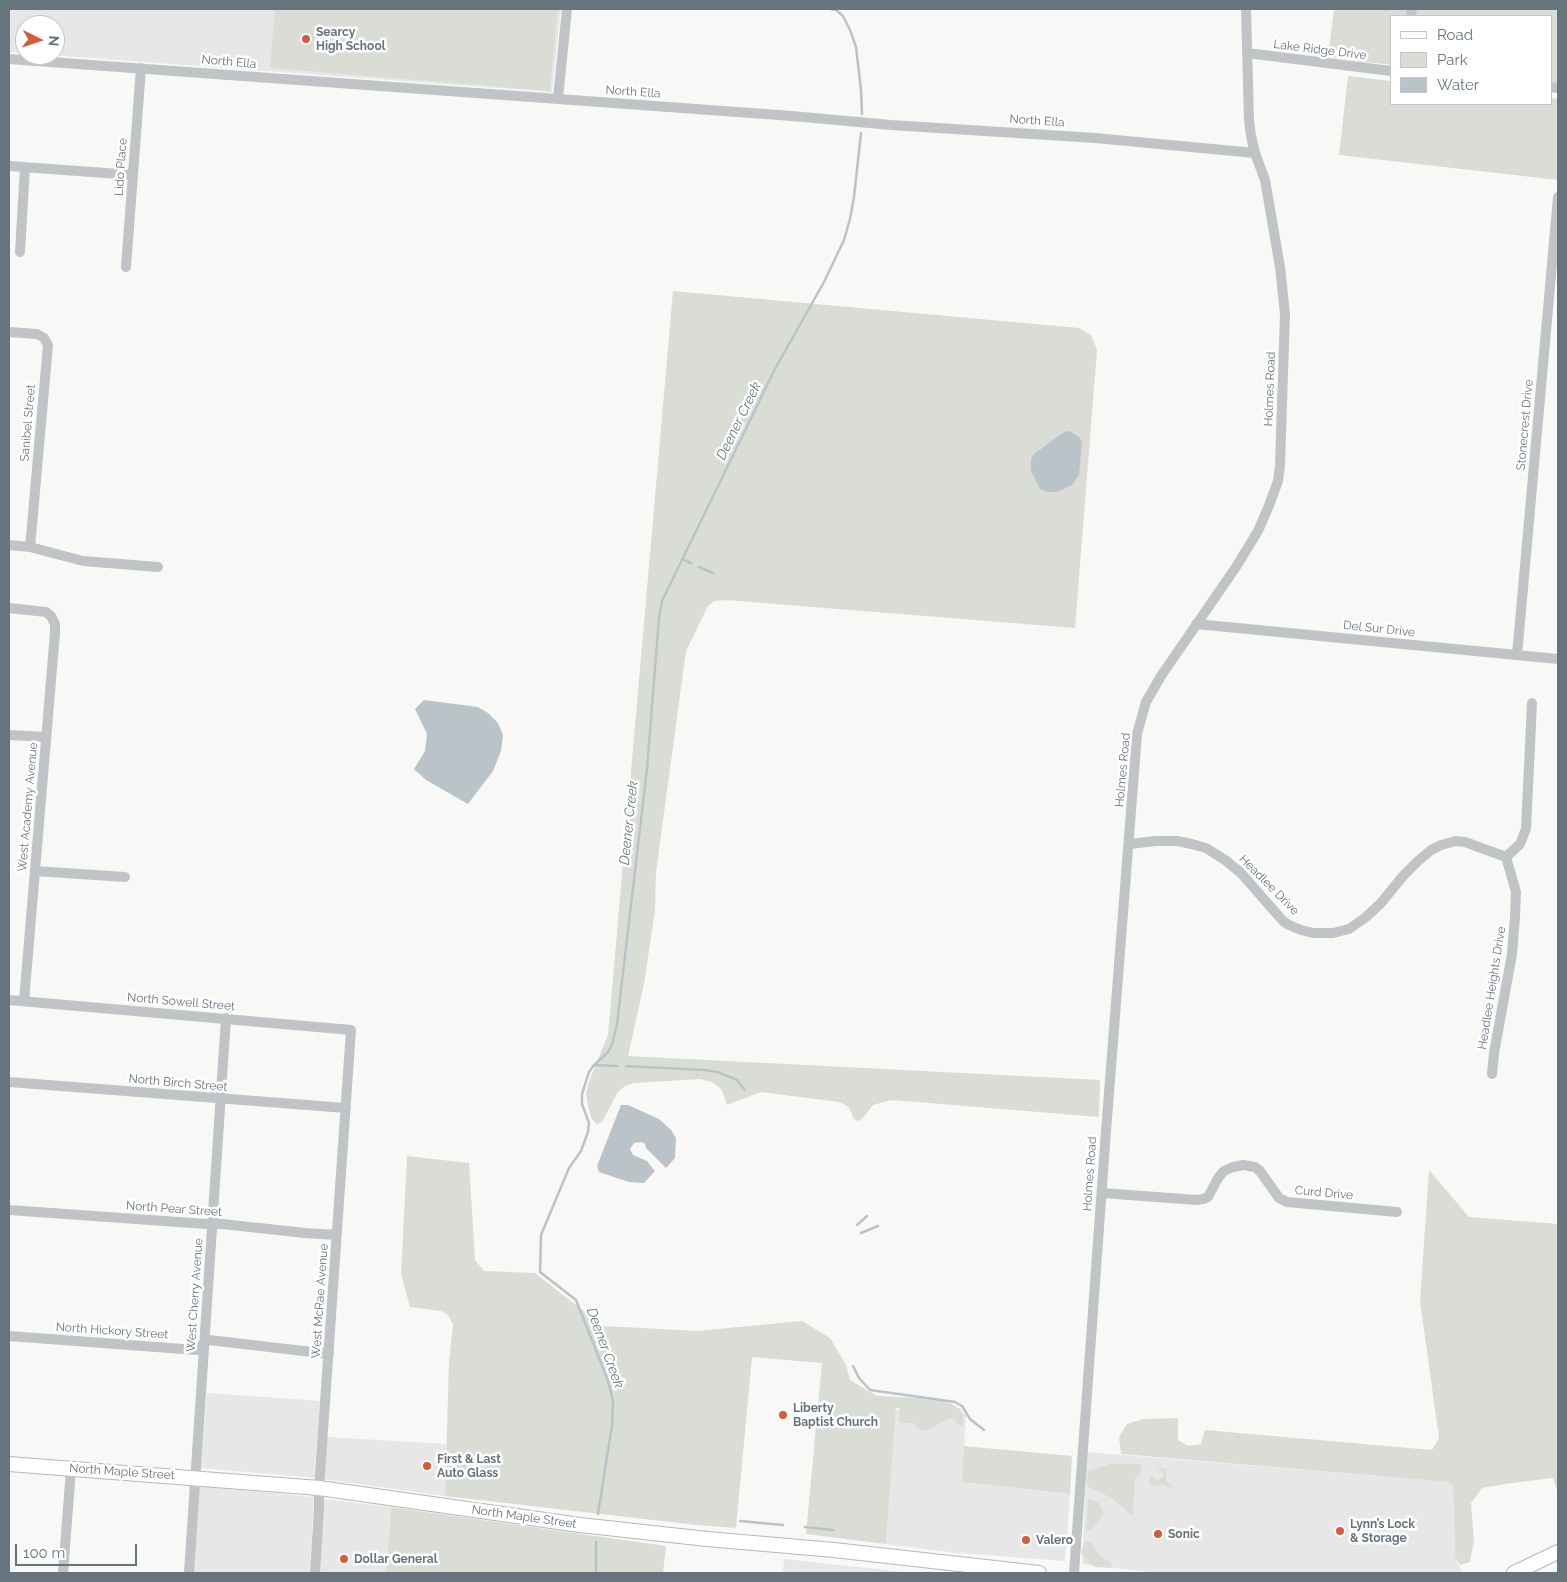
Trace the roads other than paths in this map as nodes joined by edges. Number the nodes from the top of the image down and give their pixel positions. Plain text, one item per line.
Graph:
1 (567, 9) edge
2 (1246, 9) edge
3 (1247, 53) junction
4 (9, 59) edge
5 (141, 68) junction
6 (1390, 71) edge
7 (558, 98) junction
8 (1255, 153) junction
9 (9, 166) edge
10 (26, 167) junction
11 (133, 175) junction
12 (1558, 197) edge
13 (20, 252) dead end
14 (126, 267) dead end
15 (9, 332) edge
16 (9, 545) edge
17 (30, 547) junction
18 (158, 567) dead end
19 (9, 608) edge
20 (1196, 624) junction
21 (1517, 655) junction
22 (1558, 659) edge
23 (1532, 704) dead end
24 (9, 735) edge
25 (46, 737) junction
26 (1130, 844) junction
27 (1506, 858) junction
28 (35, 870) junction
29 (125, 877) dead end
30 (9, 1000) edge
31 (24, 1001) junction
32 (226, 1018) junction
33 (351, 1030) joint
34 (1492, 1074) dead end
35 (9, 1082) edge
36 (221, 1099) junction
37 (346, 1108) junction
38 (1102, 1193) junction
39 (9, 1210) edge
40 (1397, 1212) dead end
41 (212, 1224) junction
42 (337, 1235) junction
43 (9, 1336) edge
44 (204, 1344) junction
45 (330, 1354) junction
46 (9, 1464) edge
47 (71, 1469) junction
48 (194, 1478) junction
49 (319, 1488) junction
50 (1558, 1552) edge
51 (1004, 1571) edge
52 (63, 1573) edge
53 (189, 1573) edge
54 (315, 1573) edge
55 (1039, 1573) edge
56 (1074, 1573) edge
57 (1514, 1573) edge

1 - 7 street
2 - 3 street, Holmes Road
3 - 6 street, Lake Ridge Drive
3 - 8 street, Holmes Road
4 - 5 street, North Ella
5 - 7 street, North Ella
5 - 11 street, Lido Place
7 - 8 street, North Ella
8 - 20 street, Holmes Road
9 - 10 street
10 - 11 street
10 - 13 street
11 - 14 street, Lido Place
12 - 21 street, Stonecrest Drive
15 - 17 street, Sanibel Street
16 - 17 street
17 - 18 street
19 - 25 street, West Academy Avenue
20 - 21 street, Del Sur Drive
20 - 26 street, Holmes Road
21 - 22 street, Del Sur Drive
23 - 27 street
24 - 25 street
25 - 28 street, West Academy Avenue
26 - 27 street, Headlee Drive
26 - 38 street, Holmes Road
27 - 34 street, Headlee Heights Drive
28 - 29 street
28 - 31 street, West Academy Avenue
30 - 31 street, North Sowell Street
31 - 32 street, North Sowell Street
32 - 33 street, North Sowell Street
32 - 36 street, West Cherry Avenue
33 - 37 street, West McRae Avenue
35 - 36 street, North Birch Street
36 - 37 street, North Birch Street
36 - 41 street, West Cherry Avenue
37 - 42 street, West McRae Avenue
38 - 40 street, Curd Drive
38 - 56 street, Holmes Road
39 - 41 street, North Pear Street
41 - 42 street, North Pear Street
41 - 44 street, West Cherry Avenue
42 - 45 street, West McRae Avenue
43 - 44 street, North Hickory Street
44 - 45 street, North Hickory Street
44 - 48 street, West Cherry Avenue
45 - 49 street, West McRae Avenue
46 - 47 main road, North Maple Street
47 - 48 main road, North Maple Street
47 - 52 street
48 - 49 main road, North Maple Street
48 - 53 street, West Cherry Avenue
49 - 51 main road, North Maple Street
49 - 54 street, West McRae Avenue
50 - 57 main road
51 - 55 main road, North Maple Street

